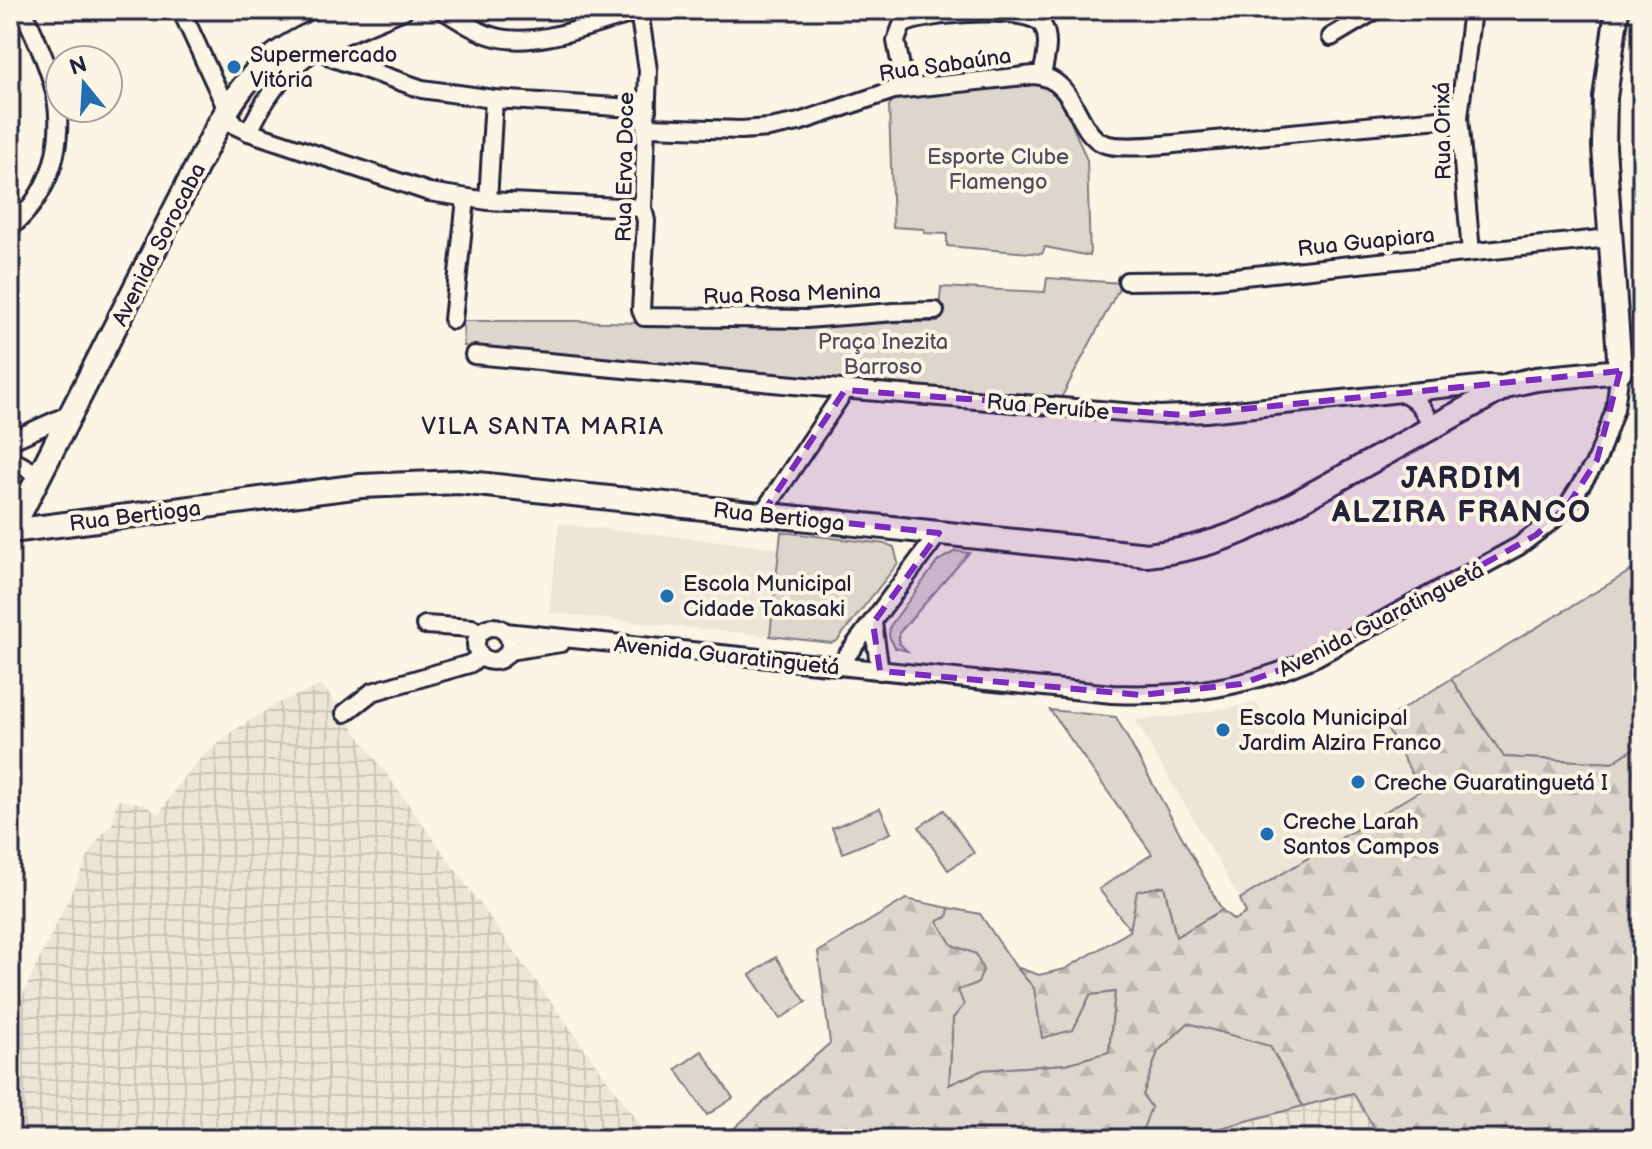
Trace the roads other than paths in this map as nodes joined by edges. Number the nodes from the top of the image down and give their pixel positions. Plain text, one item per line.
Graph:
1 (23, 10) edge
2 (181, 10) edge
3 (364, 10) edge
4 (404, 10) edge
5 (443, 10) edge
6 (1376, 10) edge
7 (1472, 10) edge
8 (1617, 10) edge
9 (641, 11) edge
10 (1331, 37) dead end
11 (315, 41) junction
12 (1042, 75) junction
13 (905, 88) junction
14 (494, 99) junction
15 (647, 109) junction
16 (227, 110) junction
17 (1459, 117) junction
18 (648, 127) junction
19 (249, 132) junction
20 (466, 199) junction
21 (488, 201) junction
22 (643, 208) junction
23 (10, 228) edge
24 (1610, 238) junction
25 (1471, 252) junction
26 (1127, 281) dead end
27 (935, 311) dead end
28 (650, 318) joint
29 (453, 320) dead end
30 (474, 355) dead end
31 (1620, 371) junction
32 (1509, 385) junction
33 (845, 390) junction
34 (1403, 393) junction
35 (72, 413) junction
36 (1432, 426) junction
37 (10, 441) edge
38 (10, 459) edge
39 (38, 479) junction
40 (762, 514) junction
41 (10, 532) edge
42 (939, 533) junction
43 (873, 623) junction
44 (425, 625) dead end
45 (505, 632) junction
46 (480, 633) junction
47 (574, 641) junction
48 (509, 651) junction
49 (481, 657) junction
50 (839, 666) junction
51 (880, 671) junction
52 (345, 713) dead end

1 - 23 street
2 - 16 street
3 - 11 street, Avenida Sorocaba
4 - 11 street, Avenida Sorocaba
5 - 9 street
6 - 10 street
7 - 17 street, Rua Orixá
8 - 24 street, Avenida Guaratinguetá
9 - 15 street, Rua Erva Doce
11 - 14 street
11 - 16 street, Avenida Sorocaba
11 - 19 street
12 - 13 street, Rua Sabaúna
12 - 13 street
12 - 17 street, Rua Sabaúna
13 - 18 street, Rua Sabaúna
14 - 15 street
14 - 21 street
15 - 18 street, Rua Erva Doce
16 - 19 street
16 - 35 street, Avenida Sorocaba
17 - 25 street, Rua Orixá
18 - 22 street, Rua Erva Doce
19 - 20 street
20 - 21 street
20 - 29 street
21 - 22 street
22 - 28 street, Rua Erva Doce
24 - 25 street, Rua Guapiara
24 - 31 street, Avenida Guaratinguetá
25 - 26 street, Rua Guapiara
27 - 28 street, Rua Rosa Menina
30 - 33 street, Rua Peruíbe
31 - 32 street, Rua Peruíbe
31 - 51 street, Avenida Guaratinguetá
32 - 34 street, Rua Peruíbe
32 - 36 street, Rua Bertioga
33 - 34 street, Rua Peruíbe
33 - 40 street
34 - 36 street
35 - 37 street
35 - 39 street, Avenida Sorocaba
36 - 42 street, Rua Bertioga
38 - 39 street
39 - 41 street, Avenida Sorocaba
40 - 41 street, Rua Bertioga
40 - 42 street, Rua Bertioga
42 - 43 street
43 - 50 street
43 - 51 street
44 - 46 street
45 - 46 street
45 - 47 street, Avenida Guaratinguetá
45 - 48 street
46 - 49 street
47 - 48 street, Avenida Guaratinguetá
47 - 50 street, Avenida Guaratinguetá
48 - 49 street
49 - 52 street
50 - 51 street, Avenida Guaratinguetá

